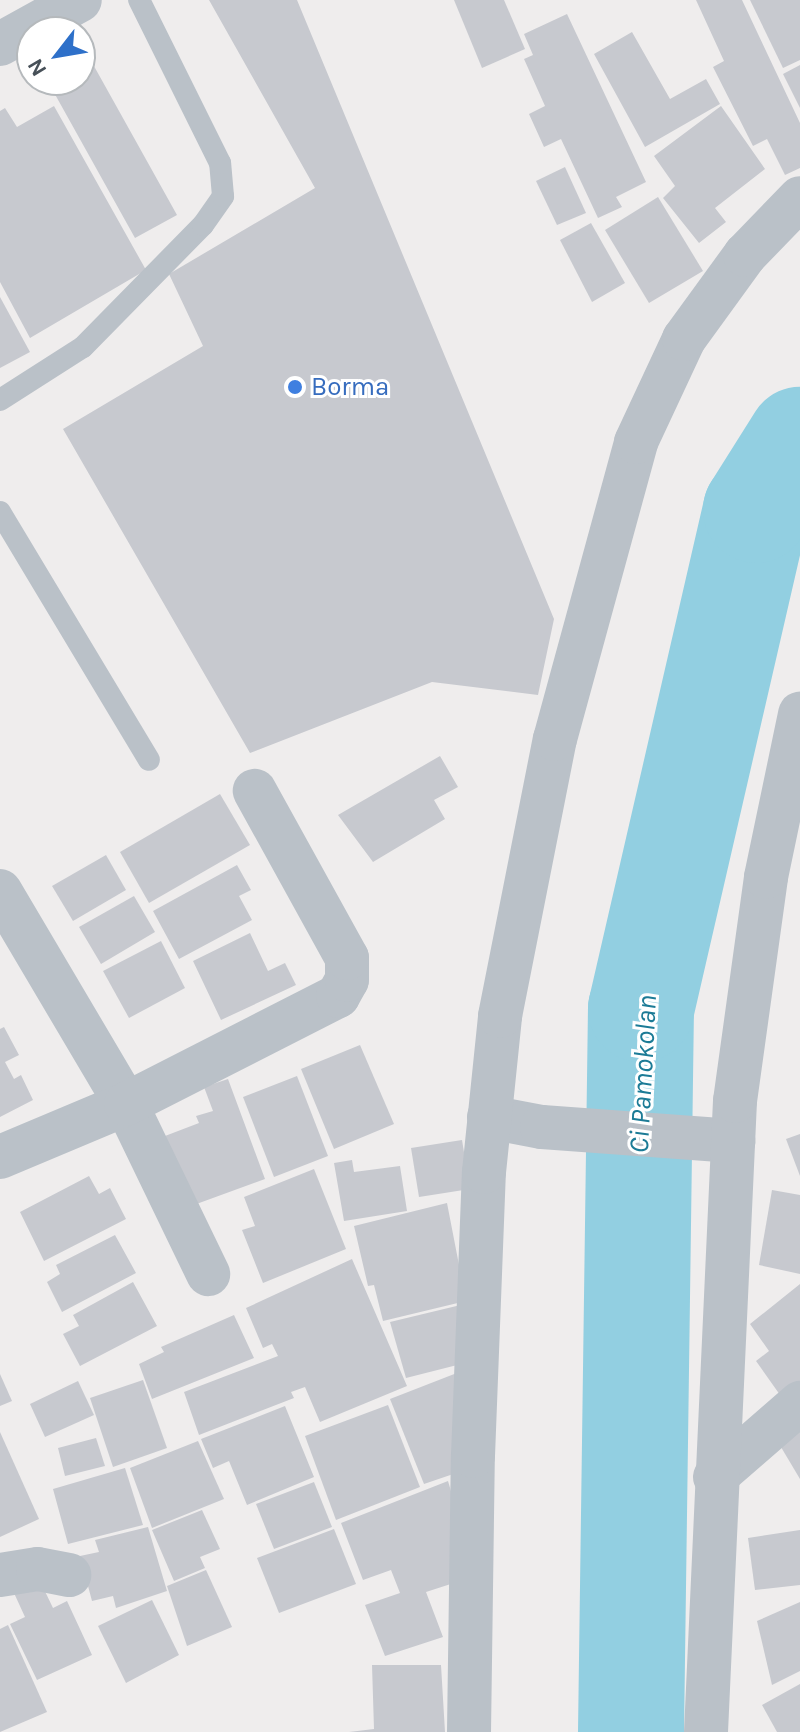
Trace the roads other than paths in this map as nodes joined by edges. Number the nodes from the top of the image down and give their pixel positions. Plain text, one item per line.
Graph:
1 (80, 0) edge
2 (139, 0) edge
3 (0, 44) edge
4 (800, 198) edge
5 (0, 400) edge
6 (0, 512) edge
7 (800, 714) edge
8 (149, 760) dead end
9 (255, 791) dead end
10 (0, 891) edge
11 (126, 1104) junction
12 (489, 1117) junction
13 (733, 1141) junction
14 (0, 1157) edge
15 (208, 1274) dead end
16 (800, 1403) edge
17 (715, 1477) junction
18 (0, 1575) edge
19 (69, 1575) dead end
20 (469, 1732) edge
21 (706, 1732) edge

1 - 3 street
2 - 5 lane
4 - 12 street
6 - 8 lane
7 - 13 street
9 - 11 street
10 - 11 street
11 - 14 street
11 - 15 street
12 - 13 street
12 - 20 street
13 - 17 street
16 - 17 street
17 - 21 street
18 - 19 street

